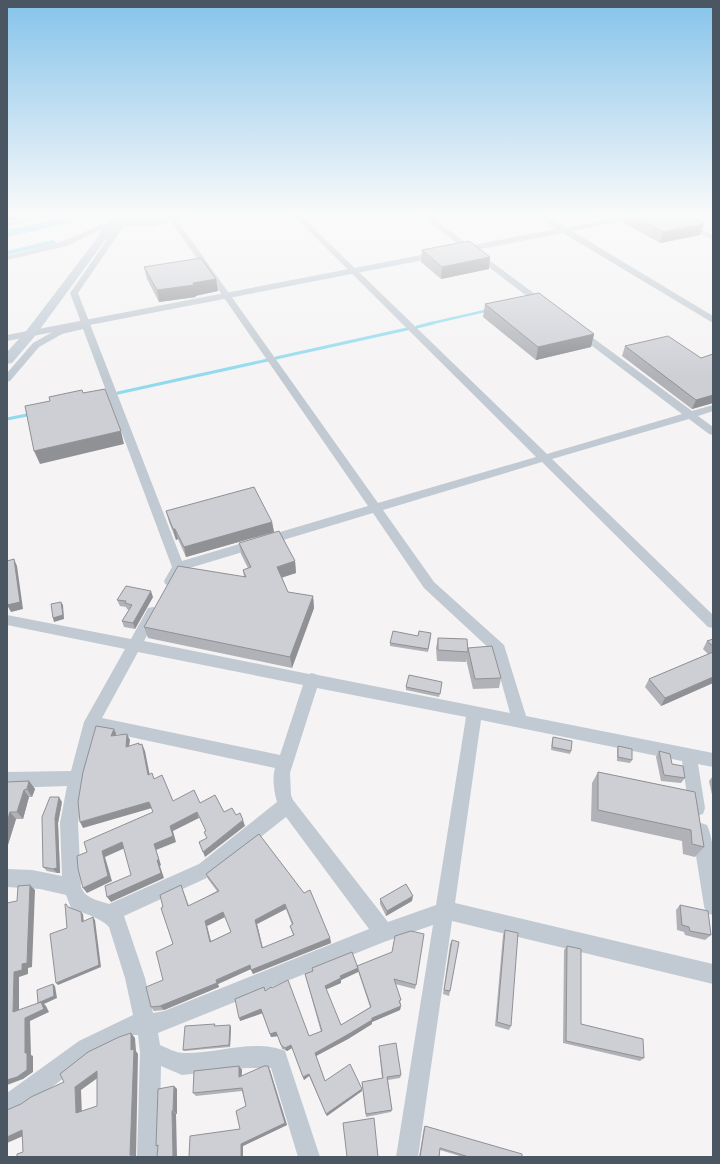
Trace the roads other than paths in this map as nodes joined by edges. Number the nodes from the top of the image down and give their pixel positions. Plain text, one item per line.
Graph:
1 (79, 268) edge
2 (90, 268) edge
3 (208, 268) edge
4 (352, 268) edge
5 (369, 268) edge
6 (495, 268) edge
7 (629, 268) edge
8 (355, 271) junction
9 (227, 296) junction
10 (551, 310) edge
11 (713, 320) edge
12 (87, 324) junction
13 (570, 325) edge
14 (31, 333) junction
15 (7, 338) edge
16 (7, 360) edge
17 (7, 379) edge
18 (713, 408) edge
19 (691, 415) junction
20 (713, 432) edge
21 (545, 458) junction
22 (376, 508) junction
23 (178, 567) junction
24 (7, 620) edge
25 (713, 623) edge
26 (134, 645) junction
27 (312, 679) junction
28 (474, 713) junction
29 (92, 722) junction
30 (520, 722) junction
31 (689, 756) junction
32 (713, 760) edge
33 (284, 763) junction
34 (77, 778) junction
35 (7, 780) edge
36 (287, 805) junction
37 (7, 878) edge
38 (72, 888) junction
39 (713, 906) edge
40 (443, 912) junction
41 (109, 913) junction
42 (384, 933) junction
43 (713, 974) edge
44 (146, 1025) junction
45 (150, 1052) junction
46 (7, 1104) edge
47 (148, 1157) edge
48 (309, 1157) edge
49 (407, 1157) edge

1 - 14 main road, bridge
2 - 12 street
3 - 9 street
4 - 8 street
5 - 8 street
6 - 10 street
7 - 11 street
8 - 9 street
8 - 21 street
9 - 12 street
9 - 22 street
12 - 14 street
12 - 17 street
12 - 23 street
13 - 19 street
14 - 15 street
14 - 16 main road
18 - 19 street
19 - 20 street
19 - 21 street
21 - 22 street
21 - 25 street
22 - 23 street
22 - 30 street
23 - 26 street
24 - 26 street
26 - 27 street
26 - 29 street
27 - 28 street
27 - 33 street
28 - 30 street
28 - 40 street
29 - 33 street
29 - 34 street
30 - 31 street
31 - 32 street
31 - 39 street
33 - 36 street
34 - 35 street
34 - 38 street
36 - 41 street
36 - 42 street
37 - 38 street
38 - 41 street
40 - 42 street
40 - 43 street
40 - 49 street
41 - 44 street
42 - 44 street
44 - 45 street
44 - 46 street
45 - 47 street
45 - 48 street

